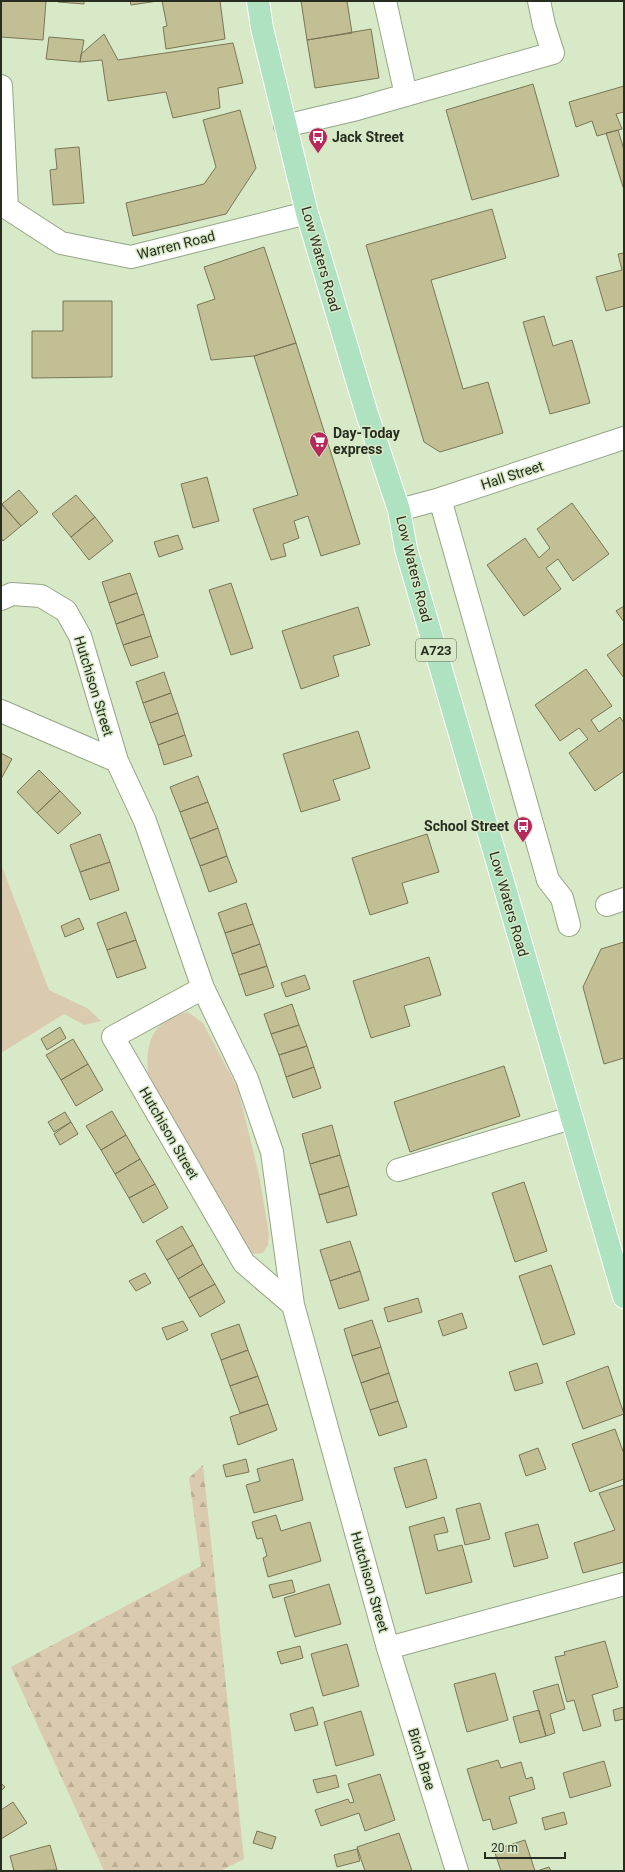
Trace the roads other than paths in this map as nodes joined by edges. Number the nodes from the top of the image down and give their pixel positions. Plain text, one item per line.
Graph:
1 (258, 1) edge
2 (385, 1) edge
3 (539, 1) edge
4 (1, 86) edge
5 (406, 95) junction
6 (285, 126) junction
7 (307, 213) junction
8 (624, 438) edge
9 (440, 499) junction
10 (399, 510) junction
11 (1, 599) edge
12 (1, 711) edge
13 (117, 761) junction
14 (569, 925) dead end
15 (203, 988) junction
16 (571, 1118) junction
17 (398, 1170) dead end
18 (624, 1297) edge
19 (293, 1305) junction
20 (624, 1584) edge
21 (388, 1648) junction
22 (457, 1871) edge

1 - 6 main road, Low Waters Road / A723
2 - 5 street
3 - 5 street
4 - 7 street, Warren Road
5 - 6 street
6 - 7 main road, Low Waters Road / A723
7 - 10 main road, Low Waters Road / A723
8 - 9 street, Hall Street
9 - 10 street, Hall Street
9 - 14 street
10 - 16 main road, Low Waters Road / A723
11 - 13 street, Hutchison Street
12 - 13 street, Hutchison Street
13 - 15 street, Hutchison Street
15 - 19 street, Hutchison Street
15 - 19 street, Hutchison Street
16 - 17 street
16 - 18 main road, Low Waters Road / A723
19 - 21 street, Hutchison Street
20 - 21 street, Hutchison Street
21 - 22 street, Birch Brae

